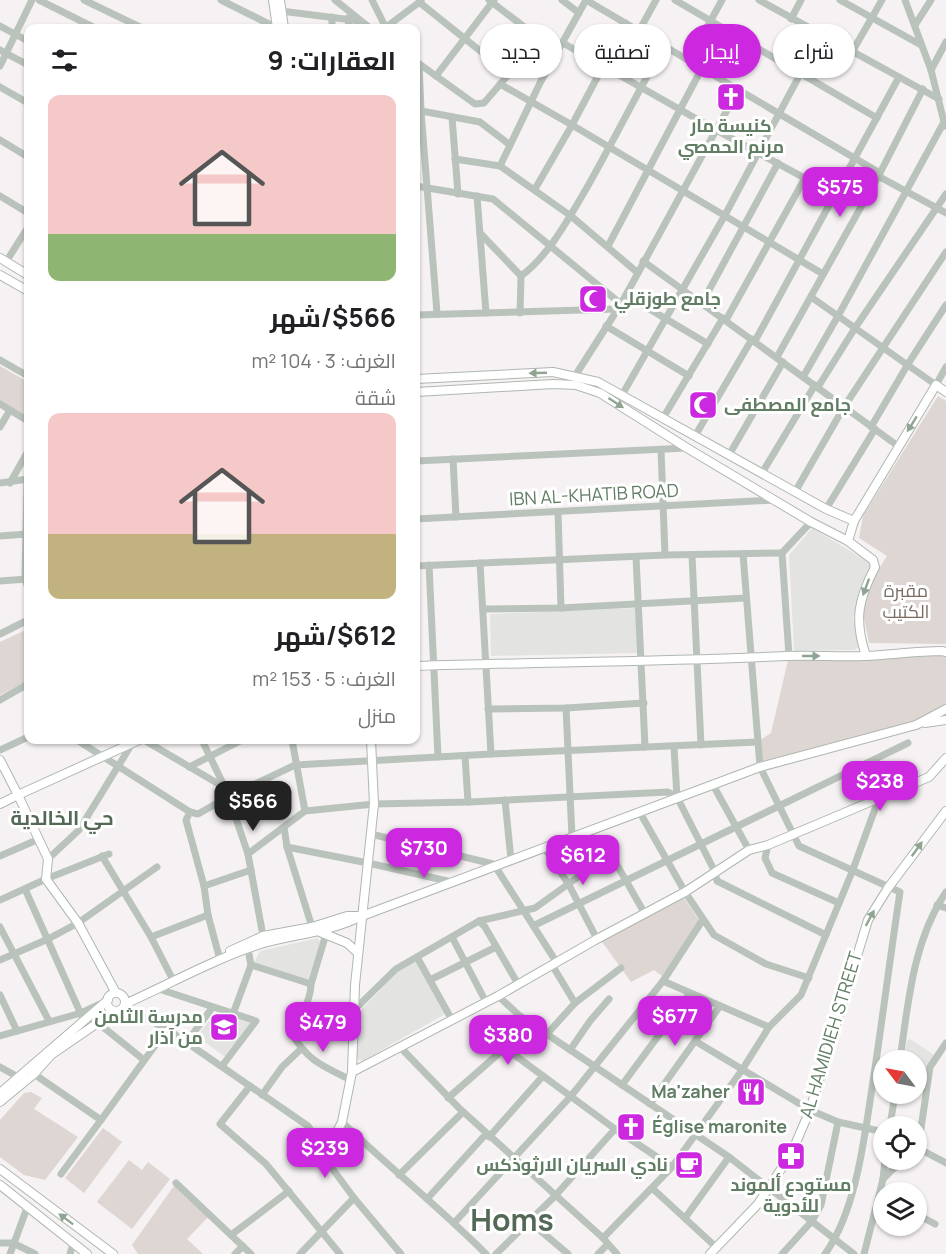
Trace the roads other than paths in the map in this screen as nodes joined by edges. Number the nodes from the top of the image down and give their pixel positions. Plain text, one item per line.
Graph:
1 (32, 0) edge
2 (39, 0) edge
3 (84, 0) edge
4 (221, 0) edge
5 (273, 0) edge
6 (280, 0) edge
7 (335, 0) edge
8 (372, 0) edge
9 (562, 0) edge
10 (586, 0) edge
11 (656, 0) edge
12 (675, 0) edge
13 (722, 0) edge
14 (759, 0) edge
15 (801, 0) edge
16 (840, 0) edge
17 (882, 0) edge
18 (905, 0) edge
19 (931, 0) edge
20 (492, 1) edge
21 (418, 2) edge
22 (281, 11) junction
23 (579, 13) junction
24 (332, 17) junction
25 (348, 18) junction
26 (871, 18) junction
27 (791, 19) junction
28 (360, 21) junction
29 (711, 21) junction
30 (626, 23) edge
31 (87, 24) edge
32 (134, 24) edge
33 (269, 24) edge
34 (276, 24) edge
35 (283, 24) edge
36 (332, 24) edge
37 (349, 24) edge
38 (364, 24) edge
39 (384, 24) edge
40 (391, 24) edge
41 (520, 24) edge
42 (643, 24) edge
43 (709, 24) edge
44 (800, 24) edge
45 (0, 26) edge
46 (915, 26) junction
47 (15, 34) junction
48 (24, 38) edge
49 (464, 39) junction
50 (946, 42) edge
51 (562, 43) joint
52 (921, 45) junction
53 (855, 47) edge
54 (574, 49) edge
55 (480, 51) edge
56 (3, 52) edge
57 (855, 54) edge
58 (773, 57) edge
59 (24, 63) edge
60 (420, 65) edge
61 (0, 66) edge
62 (931, 70) junction
63 (436, 76) junction
64 (899, 77) junction
65 (505, 78) edge
66 (544, 78) edge
67 (596, 78) edge
68 (625, 78) edge
69 (646, 78) edge
70 (697, 78) edge
71 (718, 78) edge
72 (798, 78) edge
73 (809, 78) edge
74 (500, 84) junction
75 (0, 87) edge
76 (641, 87) junction
77 (738, 90) junction
78 (923, 90) junction
79 (943, 99) edge
80 (24, 101) edge
81 (532, 101) junction
82 (680, 109) junction
83 (420, 111) edge
84 (780, 114) junction
85 (452, 117) junction
86 (877, 118) junction
87 (572, 125) junction
88 (945, 125) edge
89 (420, 128) edge
90 (716, 130) junction
91 (0, 140) edge
92 (510, 145) junction
93 (611, 147) junction
94 (759, 152) junction
95 (24, 155) edge
96 (856, 158) junction
97 (455, 159) junction
98 (778, 163) junction
99 (500, 166) junction
100 (649, 170) junction
101 (879, 174) junction
102 (805, 178) junction
103 (420, 187) edge
104 (427, 188) junction
105 (535, 189) junction
106 (906, 190) junction
107 (683, 191) junction
108 (458, 194) junction
109 (946, 194) edge
110 (836, 195) junction
111 (0, 196) edge
112 (477, 196) junction
113 (936, 207) junction
114 (24, 211) edge
115 (946, 213) edge
116 (725, 215) junction
117 (571, 216) junction
118 (743, 226) junction
119 (24, 232) edge
120 (480, 233) junction
121 (770, 242) junction
122 (550, 246) junction
123 (608, 246) junction
124 (946, 252) edge
125 (3, 260) edge
126 (800, 260) junction
127 (643, 261) junction
128 (24, 273) edge
129 (638, 273) junction
130 (823, 274) junction
131 (0, 275) edge
132 (521, 276) junction
133 (24, 289) edge
134 (683, 289) junction
135 (626, 295) junction
136 (811, 297) junction
137 (702, 303) junction
138 (946, 305) edge
139 (619, 306) junction
140 (437, 313) junction
141 (486, 313) junction
142 (520, 313) junction
143 (420, 315) edge
144 (838, 316) junction
145 (666, 319) junction
146 (724, 319) junction
147 (606, 326) junction
148 (855, 328) junction
149 (753, 340) junction
150 (708, 344) junction
151 (883, 347) junction
152 (648, 350) junction
153 (0, 360) edge
154 (780, 360) junction
155 (908, 364) junction
156 (946, 367) edge
157 (24, 374) edge
158 (575, 376) junction
159 (689, 376) junction
160 (803, 377) junction
161 (420, 379) edge
162 (936, 385) junction
163 (817, 386) junction
164 (420, 392) edge
165 (946, 392) edge
166 (622, 395) junction
167 (0, 404) edge
168 (844, 407) junction
169 (10, 410) junction
170 (663, 418) junction
171 (24, 419) edge
172 (0, 427) edge
173 (873, 428) junction
174 (695, 436) junction
175 (898, 446) junction
176 (687, 448) junction
177 (662, 450) junction
178 (729, 455) junction
179 (24, 458) edge
180 (453, 459) junction
181 (420, 461) edge
182 (762, 473) junction
183 (24, 479) edge
184 (0, 483) edge
185 (10, 483) junction
186 (795, 492) junction
187 (774, 500) junction
188 (663, 506) junction
189 (826, 509) junction
190 (558, 512) junction
191 (456, 517) junction
192 (420, 519) edge
193 (854, 521) junction
194 (811, 522) junction
195 (24, 534) edge
196 (0, 536) edge
197 (848, 541) junction
198 (782, 553) junction
199 (742, 554) junction
200 (665, 555) junction
201 (692, 556) junction
202 (636, 557) junction
203 (560, 561) junction
204 (480, 563) junction
205 (420, 566) edge
206 (429, 566) junction
207 (24, 579) edge
208 (0, 581) edge
209 (746, 598) junction
210 (694, 601) junction
211 (638, 603) junction
212 (561, 608) junction
213 (483, 609) junction
214 (24, 622) edge
215 (0, 634) edge
216 (946, 652) edge
217 (789, 656) junction
218 (866, 656) junction
219 (752, 658) junction
220 (642, 660) junction
221 (697, 660) junction
222 (485, 663) junction
223 (434, 665) junction
224 (420, 666) edge
225 (24, 686) edge
226 (0, 700) edge
227 (644, 703) junction
228 (566, 708) junction
229 (488, 709) junction
230 (946, 709) edge
231 (946, 720) edge
232 (915, 725) junction
233 (24, 738) edge
234 (758, 742) junction
235 (908, 743) dead end
236 (84, 744) edge
237 (129, 744) edge
238 (134, 744) edge
239 (151, 744) edge
240 (204, 744) edge
241 (234, 744) edge
242 (292, 744) edge
243 (371, 744) edge
244 (701, 745) junction
245 (645, 747) junction
246 (674, 747) junction
247 (0, 750) edge
248 (568, 752) junction
249 (490, 754) junction
250 (104, 755) junction
251 (209, 756) junction
252 (465, 756) junction
253 (438, 757) junction
254 (946, 758) edge
255 (0, 760) edge
256 (372, 761) junction
257 (119, 765) junction
258 (295, 765) junction
259 (189, 767) junction
260 (760, 767) junction
261 (713, 785) junction
262 (224, 786) junction
263 (18, 795) junction
264 (228, 797) junction
265 (570, 797) junction
266 (677, 797) junction
267 (879, 798) junction
268 (505, 800) junction
269 (468, 802) junction
270 (0, 804) edge
271 (374, 804) junction
272 (778, 805) junction
273 (305, 811) junction
274 (639, 811) junction
275 (946, 811) edge
276 (190, 812) junction
277 (735, 826) junction
278 (284, 827) junction
279 (793, 833) junction
280 (371, 834) junction
281 (572, 837) junction
282 (39, 839) junction
283 (699, 843) junction
284 (768, 845) junction
285 (544, 847) junction
286 (287, 848) junction
287 (749, 850) junction
288 (248, 854) junction
289 (0, 856) edge
290 (48, 859) junction
291 (666, 859) junction
292 (511, 860) junction
293 (368, 862) junction
294 (496, 865) junction
295 (157, 867) dead end
296 (251, 870) junction
297 (715, 872) junction
298 (852, 872) junction
299 (46, 879) junction
300 (625, 879) junction
301 (452, 882) junction
302 (569, 885) junction
303 (204, 886) junction
304 (888, 888) junction
305 (26, 889) junction
306 (124, 890) junction
307 (685, 892) junction
308 (946, 892) edge
309 (0, 900) edge
310 (577, 903) junction
311 (839, 903) junction
312 (937, 905) junction
313 (946, 908) edge
314 (526, 912) junction
315 (645, 914) junction
316 (208, 915) junction
317 (362, 916) junction
318 (479, 921) junction
319 (702, 921) junction
320 (78, 923) junction
321 (535, 925) junction
322 (0, 927) edge
323 (319, 931) junction
324 (826, 935) junction
325 (263, 936) junction
326 (152, 937) junction
327 (452, 937) junction
328 (48, 939) junction
329 (597, 939) junction
330 (496, 947) junction
331 (248, 950) junction
332 (358, 953) junction
333 (13, 954) junction
334 (219, 956) junction
335 (417, 957) junction
336 (0, 960) edge
337 (465, 962) junction
338 (555, 964) junction
339 (251, 965) junction
340 (621, 968) dead end
341 (172, 978) junction
342 (809, 978) junction
343 (429, 980) junction
344 (663, 981) junction
345 (311, 984) junction
346 (518, 984) junction
347 (159, 989) junction
348 (116, 993) junction
349 (690, 993) junction
350 (0, 994) edge
351 (498, 996) junction
352 (609, 999) dead end
353 (108, 1000) junction
354 (486, 1002) junction
355 (575, 1003) junction
356 (122, 1006) junction
357 (720, 1006) junction
358 (212, 1008) junction
359 (354, 1010) junction
360 (233, 1014) junction
361 (82, 1017) junction
362 (452, 1020) junction
363 (49, 1021) junction
364 (98, 1023) junction
365 (769, 1027) junction
366 (167, 1029) junction
367 (17, 1031) junction
368 (547, 1034) junction
369 (0, 1036) edge
370 (695, 1041) junction
371 (186, 1043) junction
372 (946, 1044) edge
373 (400, 1047) junction
374 (301, 1049) junction
375 (570, 1050) junction
376 (902, 1050) edge
377 (144, 1060) junction
378 (222, 1066) junction
379 (594, 1066) junction
380 (0, 1067) edge
381 (742, 1070) junction
382 (34, 1074) junction
383 (351, 1076) junction
384 (543, 1076) junction
385 (18, 1077) junction
386 (622, 1085) junction
387 (250, 1086) junction
388 (0, 1093) edge
389 (262, 1095) junction
390 (571, 1096) junction
391 (448, 1098) junction
392 (0, 1102) edge
393 (650, 1104) junction
394 (810, 1110) junction
395 (463, 1112) junction
396 (923, 1116) edge
397 (101, 1120) junction
398 (342, 1122) junction
399 (838, 1122) junction
400 (865, 1128) junction
401 (615, 1129) junction
402 (873, 1130) edge
403 (695, 1134) junction
404 (488, 1135) junction
405 (327, 1151) junction
406 (927, 1152) edge
407 (729, 1157) junction
408 (514, 1159) junction
409 (946, 1163) edge
410 (672, 1167) junction
411 (0, 1169) edge
412 (883, 1170) edge
413 (891, 1170) edge
414 (61, 1174) dead end
415 (399, 1175) junction
416 (882, 1179) junction
417 (882, 1182) edge
418 (176, 1183) dead end
419 (0, 1185) edge
420 (652, 1188) junction
421 (770, 1188) junction
422 (289, 1191) junction
423 (555, 1196) junction
424 (354, 1198) junction
425 (427, 1199) junction
426 (27, 1208) junction
427 (685, 1218) junction
428 (927, 1220) edge
429 (529, 1221) junction
430 (812, 1221) junction
431 (454, 1223) junction
432 (873, 1224) edge
433 (935, 1224) dead end
434 (321, 1231) junction
435 (231, 1235) junction
436 (836, 1239) junction
437 (605, 1241) junction
438 (0, 1243) edge
439 (13, 1243) junction
440 (73, 1244) junction
441 (243, 1246) junction
442 (713, 1251) edge
443 (851, 1253) edge
444 (9, 1254) edge
445 (35, 1254) edge
446 (70, 1254) edge
447 (87, 1254) edge
448 (113, 1254) edge
449 (235, 1254) edge
450 (251, 1254) edge
451 (300, 1254) edge
452 (340, 1254) edge
453 (401, 1254) edge
454 (486, 1254) edge
455 (496, 1254) edge
456 (568, 1254) edge
457 (598, 1254) edge
458 (617, 1254) edge
459 (782, 1254) edge
460 (825, 1254) edge
461 (864, 1254) edge

1 - 47 street
2 - 31 street
3 - 32 street
4 - 33 street
5 - 34 main road
6 - 22 main road
7 - 28 street
8 - 39 street
9 - 23 street
10 - 23 street
10 - 30 street
11 - 42 street
12 - 29 street
13 - 29 street
14 - 27 street
15 - 27 street
16 - 26 street
17 - 26 street
18 - 46 street
19 - 46 street
20 - 41 street
20 - 49 street
21 - 40 street
21 - 49 street
22 - 24 street
22 - 35 main road
23 - 51 street
24 - 25 street
24 - 36 street
25 - 28 street
25 - 37 street
26 - 52 street
26 - 53 street
27 - 44 street
28 - 38 street
29 - 43 street
29 - 58 street
45 - 47 street
46 - 52 street
47 - 48 street
47 - 56 street
49 - 55 street
49 - 63 street
50 - 62 street
51 - 54 street
52 - 62 street
56 - 59 street
56 - 61 street
57 - 64 street
60 - 63 street
62 - 79 street
63 - 74 street
64 - 78 street
64 - 86 street
65 - 74 street
66 - 81 street
67 - 87 street
68 - 76 street
69 - 76 street
70 - 82 street
71 - 77 street
72 - 84 street
73 - 86 street
74 - 81 street
75 - 80 street
76 - 82 street
76 - 93 street
77 - 84 street
77 - 90 street
78 - 79 street
78 - 101 street
79 - 88 street
81 - 87 street
81 - 92 street
82 - 90 street
82 - 100 street
83 - 85 street
84 - 94 street
84 - 96 street
85 - 92 street
85 - 97 street
86 - 96 street
87 - 93 street
87 - 105 street
88 - 106 street
89 - 104 street
90 - 94 street
90 - 107 street
91 - 95 street
92 - 99 street
93 - 100 street
93 - 117 street
94 - 98 street
94 - 116 street
96 - 101 street
96 - 110 street
97 - 99 street
97 - 108 street
98 - 102 street
98 - 118 street
99 - 105 street
100 - 107 street
100 - 123 street
101 - 106 street
101 - 130 street
102 - 110 street
102 - 121 street
103 - 104 street
104 - 108 street
104 - 140 street
105 - 117 street
106 - 113 street
106 - 144 street
107 - 116 street
107 - 127 street
108 - 112 street
109 - 113 street
110 - 126 street
111 - 114 street
112 - 120 street
112 - 122 street
113 - 115 street
113 - 148 street
116 - 118 street
116 - 134 street
117 - 122 street
117 - 123 street
118 - 121 street
118 - 137 street
119 - 125 street
120 - 132 street
120 - 141 street
121 - 126 street
121 - 146 street
122 - 132 street
122 - 139 street
123 - 129 street
124 - 151 street
125 - 128 main road
126 - 130 street
126 - 149 street
127 - 129 street
127 - 134 street
129 - 135 street
130 - 136 street
131 - 133 main road
132 - 142 street
134 - 137 street
134 - 145 street
135 - 139 street
135 - 145 street
136 - 144 street
136 - 154 street
137 - 146 street
138 - 155 street
139 - 142 street
139 - 147 street
140 - 141 street
140 - 143 street
141 - 142 street
144 - 148 street
144 - 160 street
145 - 150 street
145 - 152 street
146 - 149 street
146 - 150 street
147 - 152 street
147 - 158 street
148 - 151 street
148 - 163 street
149 - 154 street
149 - 174 street
150 - 159 street
151 - 155 street
151 - 168 street
152 - 159 street
152 - 166 street
153 - 157 street
154 - 160 street
154 - 178 street
155 - 162 street
155 - 173 street
156 - 162 street
158 -> 161 main road
158 - 166 main road
159 - 170 street
160 - 163 street
162 - 165 main road
162 -> 175 main road
163 - 168 street
163 - 182 street
164 -> 176 main road
166 - 170 main road
167 - 169 street
168 - 173 street
168 - 186 street
169 - 171 street
169 - 172 street
170 - 174 main road
173 - 175 street
173 - 189 street
174 - 178 main road
175 - 193 main road
176 - 177 street
176 - 187 main road
177 - 180 street
177 - 188 street
178 - 182 main road
179 - 185 street
180 - 181 street
180 - 191 street
182 - 186 main road
183 - 185 street
184 - 185 street
186 - 189 main road
187 - 188 street, IBN AL-KHATIB ROAD
187 - 194 main road
188 - 190 street, IBN AL-KHATIB ROAD
188 - 200 street
189 - 193 main road
190 - 191 street, IBN AL-KHATIB ROAD
190 - 203 street
191 - 192 street, IBN AL-KHATIB ROAD
193 - 197 main road
194 - 197 main road
194 - 198 street
195 - 196 street
197 -> 218 main road
198 - 199 street
198 - 217 street
199 - 201 street
199 - 209 street
200 - 201 street
200 - 202 street
201 - 210 street
202 - 203 street
202 - 211 street
203 - 204 street
203 - 212 street
204 - 206 street
204 - 213 street
205 - 206 street
206 - 223 street
207 - 208 street
209 - 210 street
209 - 219 street
210 - 211 street
210 - 221 street
211 - 212 street
211 - 220 street
212 - 213 street
213 - 222 street
214 - 215 street
216 - 218 main road
217 -> 218 main road
217 - 219 main road
219 - 221 main road
219 - 234 street
220 - 221 main road
220 - 222 main road
220 - 227 street
221 - 244 street
222 - 223 main road
222 - 229 street
223 - 224 main road
223 - 253 street
225 - 226 street
227 - 228 street
227 - 245 street
228 - 229 street
228 - 248 street
229 - 249 street
230 - 232 main road
231 - 232 main road
232 - 260 main road
233 - 247 street
234 - 244 street
234 - 260 street
235 - 272 street
236 - 250 street
237 - 250 main road
238 - 257 street
239 - 259 street
240 - 251 street
241 - 251 street
242 - 258 street
243 - 256 main road
244 - 246 street
245 - 246 street
245 - 248 street
246 - 266 street
248 - 249 street
248 - 265 street
249 - 252 street
250 - 257 street
250 - 263 main road
251 - 259 street
251 - 262 street
252 - 253 street
252 - 269 street
253 - 256 street
254 - 267 main road
255 - 263 main road
256 - 258 street
256 - 271 main road
257 - 276 street
257 - 290 street
258 - 264 street
258 - 273 street
259 - 262 street
260 - 261 main road
260 - 272 street
261 - 266 main road
261 - 277 street
262 - 264 street
263 - 270 main road
263 - 282 main road
264 - 276 street
264 - 288 street
265 - 266 street
265 - 268 street
265 - 281 street
266 - 274 main road
266 - 283 street
267 - 279 main road
267 - 298 street
268 - 269 street
268 - 292 street
269 - 271 street
271 - 273 street
271 - 280 main road
272 - 277 street
272 - 279 street
273 - 278 street
274 - 281 main road
274 - 291 street
304 -> 275 main road, AL HAMIDIEH STREET
276 - 303 street
277 - 283 street
277 - 287 street
278 - 286 street
278 - 288 street
279 - 284 main road
279 - 298 street
280 - 293 main road
280 - 294 street
281 - 285 main road
282 - 289 street
282 - 290 main road
283 - 291 street
283 - 297 street
284 - 287 main road
284 - 311 street
285 - 292 main road
285 - 302 street
286 - 293 street
286 - 323 street
287 - 297 main road
288 - 296 street
290 - 299 main road
291 - 300 street
291 - 307 street
292 - 294 main road
293 - 301 street
293 - 317 main road
294 - 301 main road
294 - 314 street
295 - 306 street
296 - 303 street
296 - 325 street
297 - 307 main road
297 - 324 street
298 - 304 street
298 - 311 street
299 - 305 street
299 - 306 street
299 - 320 main road
300 - 302 street
300 - 310 street
300 - 315 street
301 - 317 main road
302 - 310 street
302 - 314 street
303 - 316 street
394 -> 304 main road, AL HAMIDIEH STREET
304 - 400 street
305 - 309 street
305 - 328 street
306 - 320 street
306 - 326 street
307 - 315 main road
307 - 319 street
308 - 312 street
310 - 321 street
310 - 329 street
311 - 324 street
312 - 313 street
312 - 376 street
314 - 318 street
314 - 321 street
315 - 329 main road
316 - 326 street
316 - 334 street
317 - 323 main road
317 - 332 main road
318 - 327 street
318 - 330 street
319 - 342 street
319 - 344 street
320 - 328 street
320 - 348 main road
321 - 338 street
322 - 333 street
323 - 325 main road
323 - 331 main road
323 - 332 main road
323 - 345 street
324 - 342 street
325 - 334 main road
326 - 341 street
327 - 335 street
327 - 337 street
328 - 333 street
328 - 361 street
329 - 338 main road
330 - 337 street
330 - 346 street
331 - 339 street
331 - 347 main road
332 - 359 main road
333 - 336 street
333 - 363 street
334 - 341 main road
335 - 343 street
335 - 359 street
337 - 343 street
337 - 354 street
338 - 346 main road
338 - 355 street
339 - 345 street
339 - 360 street
340 - 355 street
341 - 356 main road
342 - 365 street
343 - 362 street
344 - 349 street
344 - 379 street
345 - 374 street
346 - 351 main road
347 - 356 main road
347 - 358 street
348 - 353 main road
348 - 356 main road
349 - 357 street
349 - 386 street
350 - 367 street
351 - 354 main road
351 - 368 street
352 - 375 street
353 - 356 main road
353 - 361 main road
354 - 362 main road
355 - 368 street
356 - 364 main road
356 - 366 street
357 - 365 street
357 - 370 street
358 - 360 street
358 - 371 street
359 - 383 main road
360 - 378 street
361 - 363 street
361 - 385 main road
362 - 373 main road
363 - 367 street
364 - 377 street
364 - 382 main road
365 - 381 street
366 - 371 street
366 - 377 street
367 - 369 street
368 - 375 street
370 - 381 street
370 - 393 street
371 - 378 street
372 - 396 street
373 - 383 main road
373 - 391 street
374 - 383 street
374 - 389 street
375 - 379 street
377 - 397 street
378 - 387 street
379 - 386 street
379 - 390 street
380 - 385 street
381 - 394 street
381 - 403 street
382 - 392 main road
382 - 397 street
383 - 398 main road
384 - 390 street
384 - 391 street
384 - 404 street
385 - 388 main road
386 - 393 street
387 - 389 street
387 - 422 street
389 - 405 street
390 - 401 street
390 - 408 street
391 - 395 street
393 - 403 street
394 - 399 street
394 - 421 main road, AL HAMIDIEH STREET
395 - 404 street
395 - 415 street
397 - 414 street
398 - 405 main road
398 - 415 street
399 - 400 street
399 - 430 street
400 - 402 street
400 - 436 street
401 - 410 street
401 - 423 street
403 - 407 street
403 - 410 street
404 - 408 street
404 - 425 street
405 - 424 street
406 - 409 street
407 - 421 street
407 - 427 street
408 - 423 street
408 - 431 street
410 - 420 street
448 -> 411 main road
412 - 416 street
413 - 416 street
415 - 425 street
416 - 417 street
418 - 435 street
419 - 426 main road
420 - 427 street
420 - 437 street
421 - 430 street
421 - 442 main road, AL HAMIDIEH STREET
422 - 434 street
422 - 435 street
423 - 429 street
423 - 437 street
424 - 434 street
424 - 453 street
425 - 431 street
426 - 439 street
426 - 440 main road
427 - 442 street
428 - 433 street
429 - 455 street
429 - 456 street
430 - 436 street
430 - 459 street
431 - 454 street
432 - 461 street
434 - 451 street
434 - 452 street
435 - 441 street
436 - 443 street
436 - 460 street
437 - 457 street
437 - 458 street
438 - 439 street
439 - 444 street
439 - 445 street
440 - 446 street
440 - 447 main road
441 - 449 street
441 - 450 street

